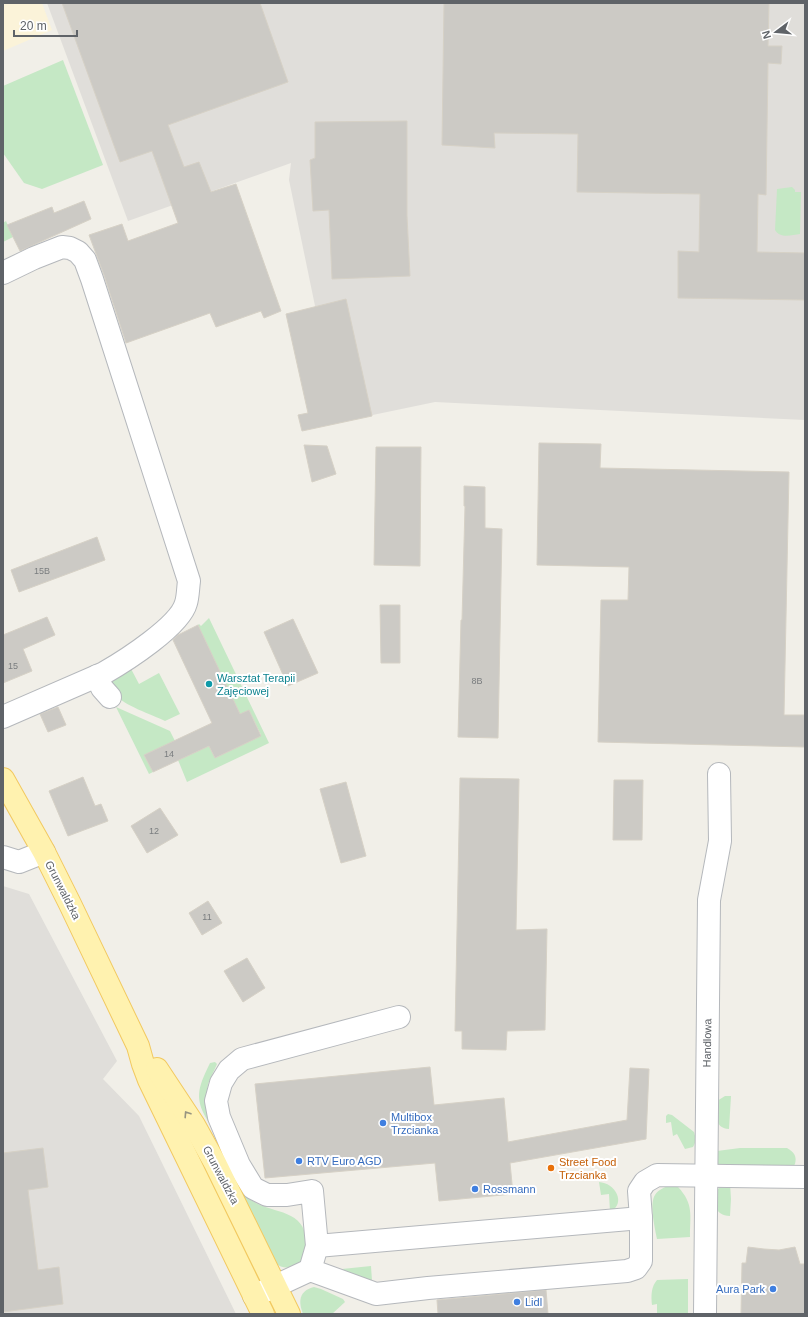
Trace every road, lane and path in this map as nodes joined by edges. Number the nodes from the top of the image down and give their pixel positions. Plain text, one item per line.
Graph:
1 (3, 273) edge
2 (97, 676) junction
3 (110, 697) dead end
4 (3, 716) edge
5 (719, 774) dead end
6 (3, 779) edge
7 (44, 852) junction
8 (3, 857) edge
9 (399, 1017) dead end
10 (138, 1046) junction
11 (706, 1176) junction
12 (805, 1177) edge
13 (641, 1218) junction
14 (317, 1246) junction
15 (310, 1270) junction
16 (264, 1297) edge
17 (289, 1314) edge
18 (705, 1314) edge

1 - 2 street
2 - 3 street
2 - 4 street
5 - 11 street, Handlowa
6 - 7 main road, Grunwaldzka
7 - 8 street
7 - 10 main road, Grunwaldzka
9 - 14 street
10 - 16 main road, Grunwaldzka
16 -> 10 main road, Grunwaldzka
11 - 12 street
11 - 13 street
11 - 18 street, Handlowa
13 - 14 street
13 - 15 street
14 - 15 street
15 - 16 street
16 - 17 main road, Grunwaldzka

